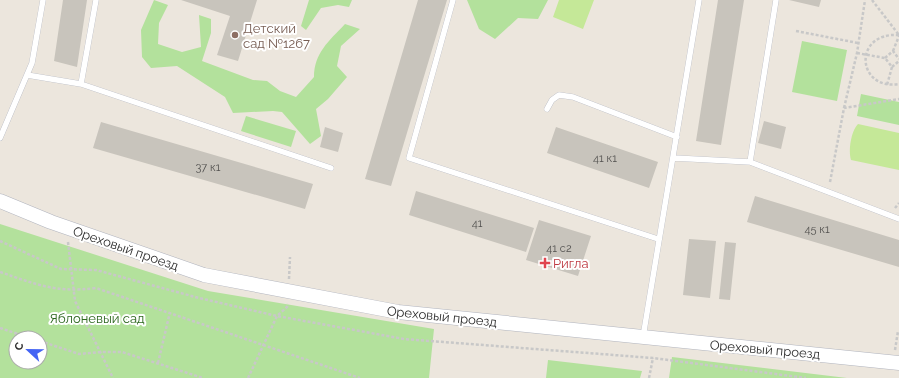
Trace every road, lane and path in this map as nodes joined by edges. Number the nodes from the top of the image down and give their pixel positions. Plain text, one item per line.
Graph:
1 (43, 0) edge
2 (96, 0) edge
3 (453, 0) edge
4 (699, 0) edge
5 (776, 0) edge
6 (865, 0) edge
7 (872, 0) edge
8 (796, 31) dead end
9 (899, 35) edge
10 (858, 43) junction
11 (893, 52) junction
12 (857, 53) junction
13 (867, 54) junction
14 (885, 58) junction
15 (899, 60) edge
16 (892, 67) junction
17 (27, 75) junction
18 (81, 84) junction
19 (899, 84) edge
20 (887, 85) junction
21 (899, 99) edge
22 (844, 108) junction
23 (547, 109) dead end
24 (677, 137) junction
25 (0, 138) edge
26 (674, 158) junction
27 (750, 162) junction
28 (331, 168) dead end
29 (828, 192) junction
30 (0, 201) edge
31 (899, 219) edge
32 (61, 239) dead end
33 (658, 240) junction
34 (0, 272) edge
35 (74, 291) junction
36 (287, 307) dead end
37 (170, 312) junction
38 (643, 337) junction
39 (48, 344) edge
40 (263, 344) junction
41 (100, 352) junction
42 (653, 358) dead end
43 (158, 363) junction
44 (899, 363) edge
45 (113, 378) edge
46 (203, 378) edge
47 (248, 378) edge
48 (360, 378) edge
49 (649, 378) edge

1 - 17 lane
2 - 18 lane
3 - 33 lane
4 - 24 lane
5 - 27 lane
6 - 10 path
7 - 9 path
8 - 10 path
9 - 11 path
9 - 13 path
10 - 12 path
11 - 14 path
11 - 15 path
12 - 13 path
12 - 22 path
13 - 14 path
13 - 20 path
14 - 16 path
15 - 16 path
16 - 20 path
17 - 18 lane
17 - 25 lane
18 - 28 lane
19 - 20 path
21 - 22 path
22 - 29 path
23 - 24 lane
24 - 26 lane
26 - 27 lane
26 - 33 lane
27 - 29 lane
29 - 31 lane
30 - 38 street, Ореховый проезд
32 - 35 path
33 - 38 lane
34 - 35 path
35 - 37 path
35 - 41 path
36 - 40 path
37 - 40 path
37 - 43 path
38 - 44 street, Ореховый проезд
39 - 41 path
40 - 47 path
40 - 48 path
41 - 43 path
41 - 45 path
42 - 49 path
43 - 46 path

